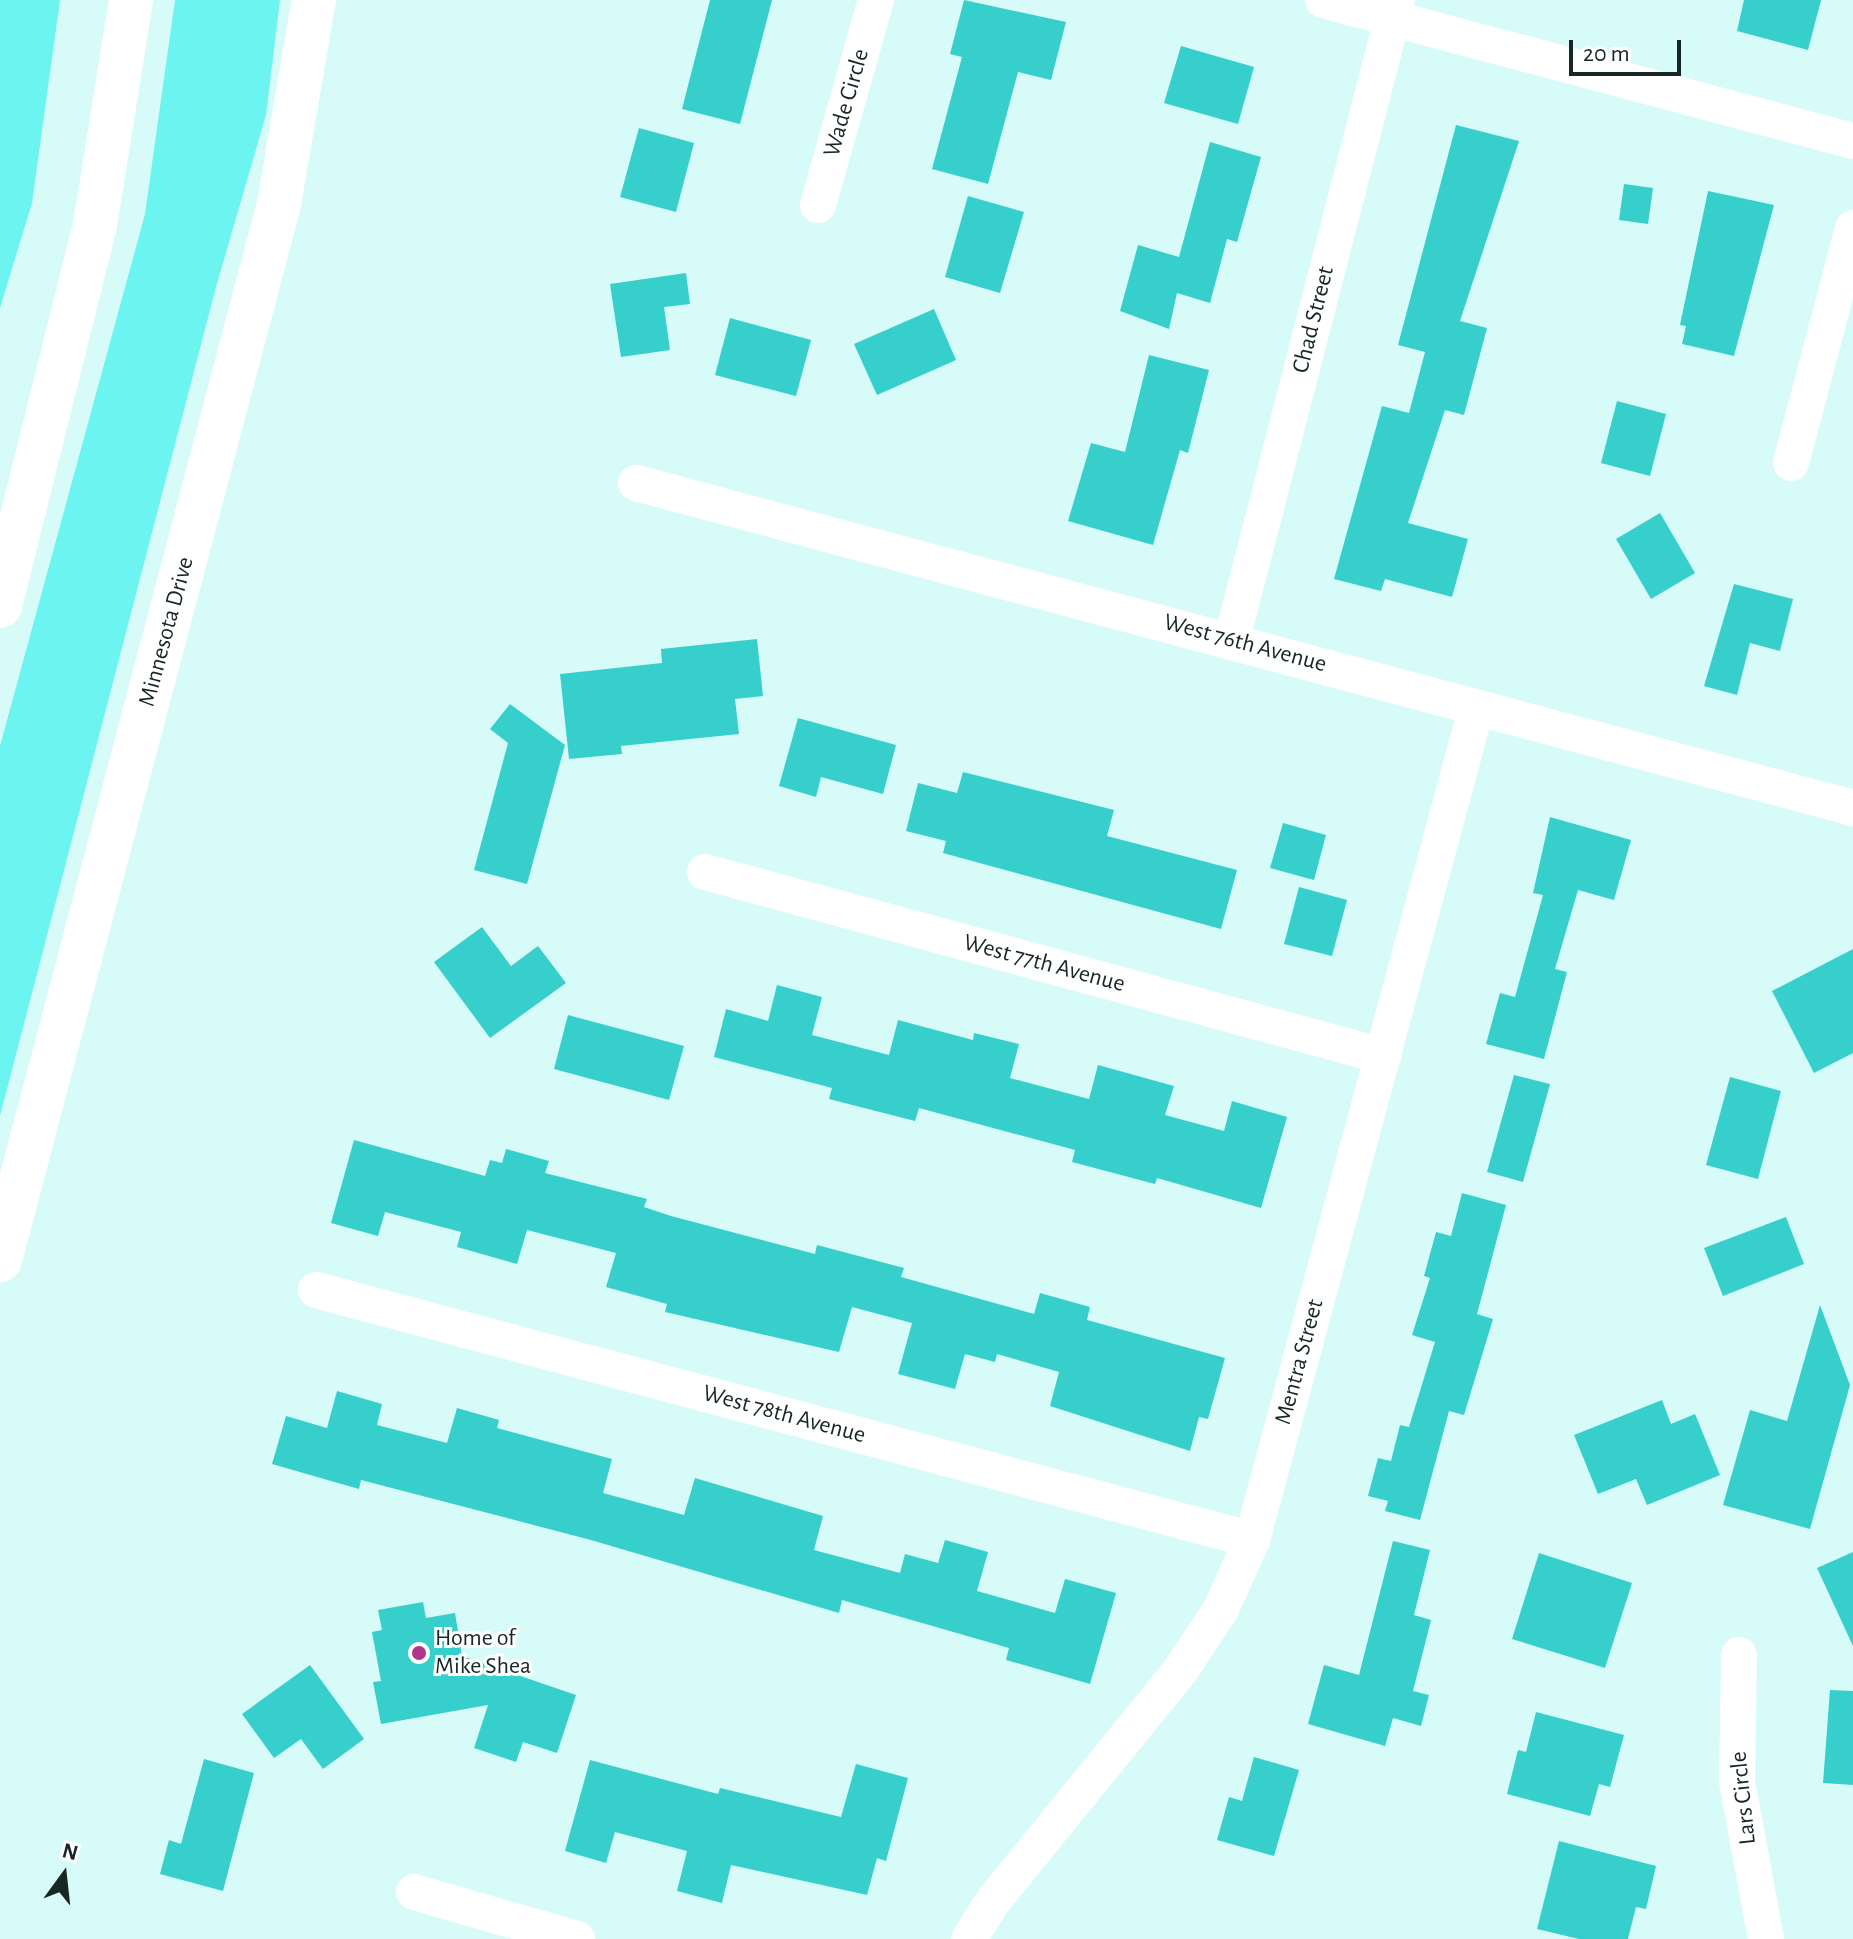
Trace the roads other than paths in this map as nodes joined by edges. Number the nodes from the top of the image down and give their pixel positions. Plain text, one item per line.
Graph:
1 (131, 0) edge
2 (314, 0) edge
3 (876, 0) edge
4 (1323, 0) edge
5 (1394, 9) edge
6 (1853, 141) edge
7 (818, 205) dead end
8 (1853, 228) edge
9 (1791, 463) dead end
10 (34, 475) junction
11 (636, 483) dead end
12 (0, 558) edge
13 (0, 606) edge
14 (1232, 639) junction
15 (1476, 709) junction
16 (1853, 808) edge
17 (705, 872) dead end
18 (1383, 1056) junction
19 (0, 1260) edge
20 (316, 1290) dead end
21 (1252, 1540) junction
22 (1739, 1655) dead end
23 (414, 1892) dead end
24 (577, 1939) edge
25 (969, 1939) edge
26 (1766, 1939) edge

1 - 10 highway
2 - 19 highway, Minnesota Drive
3 - 7 street, Wade Circle
4 - 5 street
5 - 6 street
5 - 14 street, Chad Street
8 - 9 street
10 - 12 highway
10 - 13 highway
11 - 14 street, West 76th Avenue
14 - 15 street, West 76th Avenue
15 - 16 street, West 76th Avenue
15 - 18 street, Mentra Street
17 - 18 street, West 77th Avenue
18 - 21 street, Mentra Street
20 - 21 street, West 78th Avenue
21 - 25 street, Mentra Street
22 - 26 street, Lars Circle
23 - 24 street

